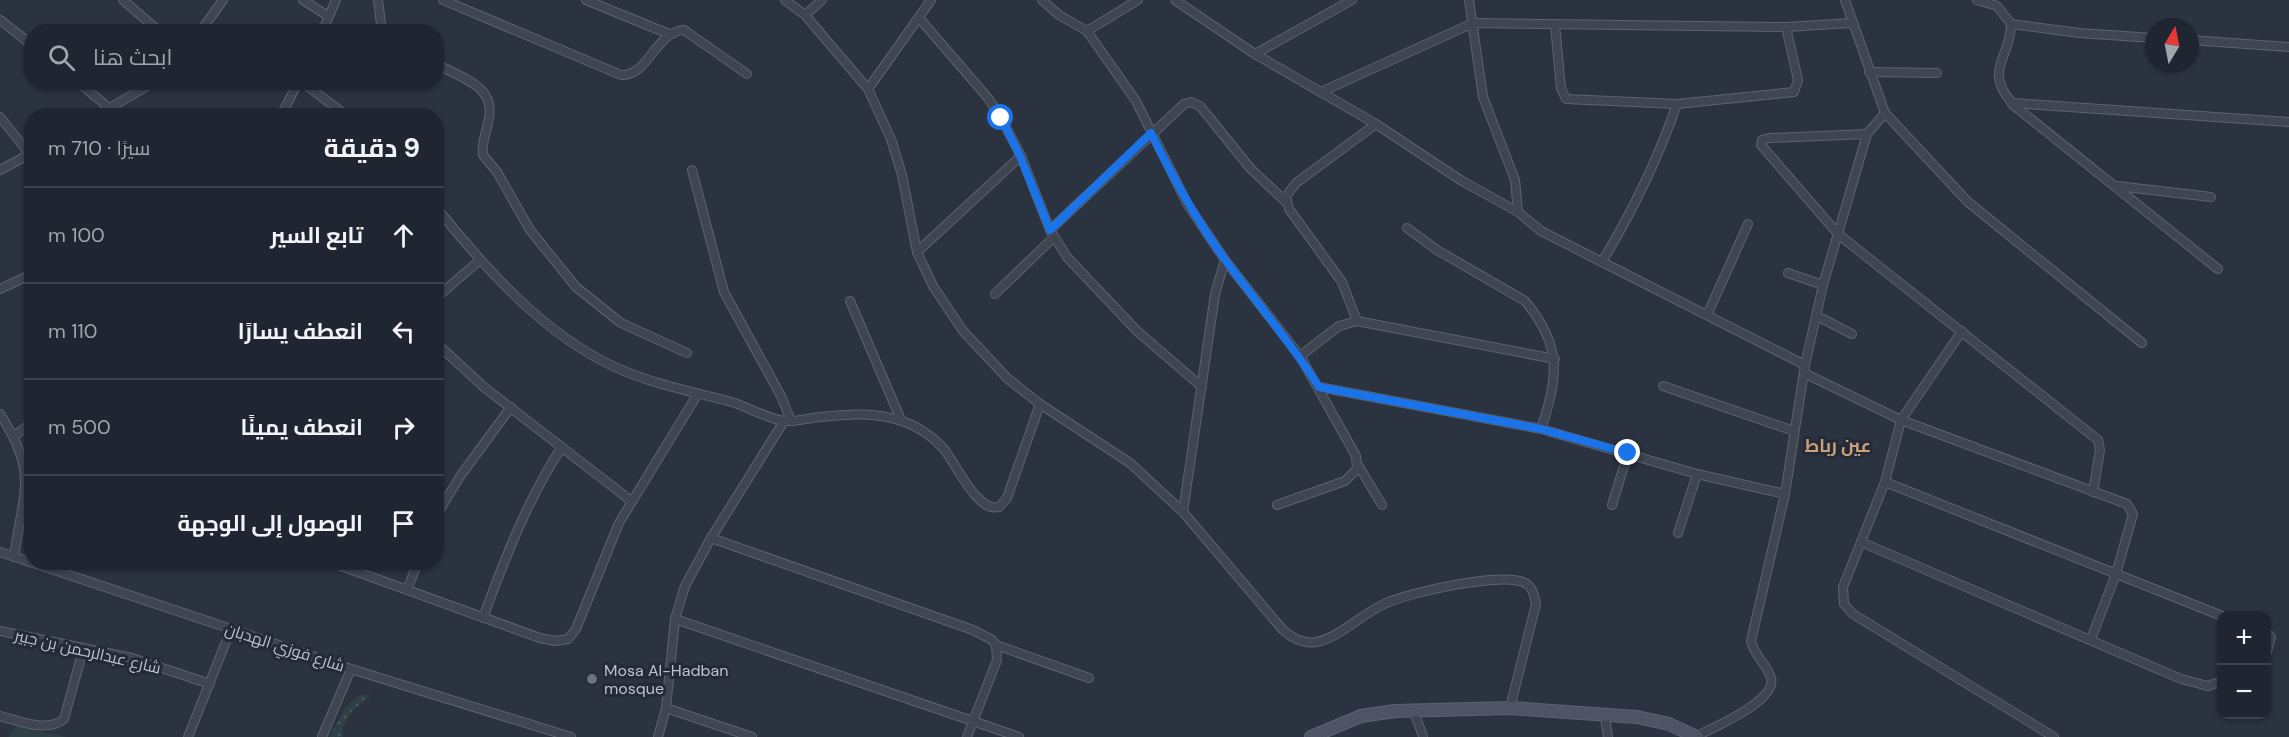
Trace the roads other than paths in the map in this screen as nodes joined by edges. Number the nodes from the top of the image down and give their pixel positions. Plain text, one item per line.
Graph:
1 (123, 0) edge
2 (224, 0) edge
3 (303, 0) edge
4 (336, 0) edge
5 (378, 0) edge
6 (443, 0) edge
7 (586, 0) edge
8 (785, 0) edge
9 (822, 0) edge
10 (931, 0) edge
11 (1042, 0) edge
12 (1138, 0) edge
13 (1175, 0) edge
14 (1352, 0) edge
15 (1469, 0) edge
16 (1847, 0) edge
17 (1977, 0) edge
18 (805, 15) junction
19 (328, 16) junction
20 (919, 18) junction
21 (0, 20) edge
22 (1473, 23) junction
23 (1851, 23) junction
24 (151, 24) edge
25 (206, 24) edge
26 (325, 24) edge
27 (381, 24) edge
28 (2011, 24) junction
29 (1555, 25) junction
30 (1786, 27) junction
31 (1087, 31) junction
32 (669, 34) junction
33 (2145, 37) edge
34 (24, 39) edge
35 (2199, 41) edge
36 (2289, 47) edge
37 (1255, 54) junction
38 (444, 68) edge
39 (1869, 72) junction
40 (747, 74) dead end
41 (1937, 74) dead end
42 (868, 89) junction
43 (88, 90) edge
44 (140, 90) edge
45 (296, 90) edge
46 (311, 90) edge
47 (1321, 92) junction
48 (2012, 103) junction
49 (1677, 104) junction
50 (109, 108) joint
51 (285, 108) edge
52 (335, 108) edge
53 (1885, 113) junction
54 (0, 117) edge
55 (2289, 122) edge
56 (1376, 124) junction
57 (1151, 133) junction
58 (1867, 134) junction
59 (24, 146) edge
60 (1020, 156) junction
61 (24, 158) edge
62 (0, 170) edge
63 (692, 170) dead end
64 (2117, 186) junction
65 (2211, 196) dead end
66 (1286, 202) junction
67 (1518, 213) junction
68 (444, 217) edge
69 (1748, 224) dead end
70 (1407, 228) dead end
71 (1052, 234) junction
72 (1838, 234) junction
73 (917, 252) junction
74 (480, 260) junction
75 (1225, 260) junction
76 (1602, 262) junction
77 (2218, 269) dead end
78 (1788, 273) dead end
79 (24, 278) edge
80 (1823, 285) junction
81 (0, 289) edge
82 (444, 291) edge
83 (995, 294) dead end
84 (850, 301) dead end
85 (1708, 314) junction
86 (1817, 316) junction
87 (1357, 321) junction
88 (1962, 331) junction
89 (1852, 334) dead end
90 (2142, 343) dead end
91 (444, 350) edge
92 (687, 353) dead end
93 (1300, 356) junction
94 (1554, 359) junction
95 (1804, 369) junction
96 (1663, 386) dead end
97 (1202, 387) junction
98 (1319, 387) junction
99 (697, 395) junction
100 (1040, 404) junction
101 (511, 407) junction
102 (0, 414) edge
103 (901, 420) junction
104 (1901, 420) junction
105 (787, 421) junction
106 (24, 429) edge
107 (1541, 429) junction
108 (1794, 431) junction
109 (14, 436) junction
110 (561, 448) junction
111 (1628, 453) junction
112 (24, 460) edge
113 (1358, 465) junction
114 (1697, 474) junction
115 (1885, 482) junction
116 (2093, 492) junction
117 (24, 493) edge
118 (1785, 494) junction
119 (630, 500) junction
120 (444, 503) edge
121 (1382, 505) dead end
122 (1612, 505) dead end
123 (1277, 506) dead end
124 (1183, 512) junction
125 (1678, 533) dead end
126 (711, 538) junction
127 (1861, 542) junction
128 (0, 552) edge
129 (14, 557) junction
130 (24, 560) edge
131 (53, 570) edge
132 (352, 570) edge
133 (415, 570) edge
134 (2116, 574) junction
135 (407, 590) junction
136 (2217, 613) edge
137 (483, 618) junction
138 (675, 619) junction
139 (231, 629) junction
140 (0, 631) edge
141 (2091, 639) junction
142 (996, 645) junction
143 (83, 650) junction
144 (351, 669) junction
145 (1089, 678) dead end
146 (2217, 683) edge
147 (210, 684) junction
148 (666, 708) junction
149 (1510, 708) junction
150 (1414, 712) junction
151 (0, 716) edge
152 (1605, 717) junction
153 (972, 721) junction
154 (663, 726) junction
155 (1423, 736) edge
156 (1697, 736) edge
157 (188, 737) edge
158 (322, 737) edge
159 (571, 737) edge
160 (658, 737) edge
161 (665, 737) edge
162 (752, 737) edge
163 (967, 737) edge
164 (1019, 737) edge
165 (1311, 737) edge
166 (1608, 737) edge
167 (2054, 737) edge

1 - 24 street
2 - 25 street
3 - 19 street
4 - 19 street
5 - 27 street
6 - 32 street
7 - 32 street
8 - 18 street
9 - 18 street
10 - 20 street
11 - 31 street
12 - 31 street
13 - 37 street
14 - 37 street
15 - 22 street
16 - 23 street
17 - 28 street
18 - 42 street
19 - 26 street
20 - 42 street
20 - 60 street
21 - 34 street
22 - 29 street
22 - 47 street
22 - 67 street
23 - 30 street
23 - 39 street
28 - 33 street
28 - 48 street
29 - 30 street
29 - 49 street
30 - 49 street
31 - 57 street
32 - 40 street
35 - 36 street
37 - 47 street
38 - 92 street
39 - 41 street
39 - 53 street
42 - 73 street
43 - 50 street
44 - 50 street
45 - 51 street
46 - 52 street
47 - 56 street
48 - 55 street
48 - 64 street
49 - 76 street
53 - 58 street
53 - 90 street
54 - 59 street
56 - 66 street
56 - 67 street
57 - 66 street
57 - 71 street
57 - 75 street
58 - 72 street
58 - 72 street
60 - 71 street
60 - 73 street
61 - 62 street
63 - 105 street
64 - 65 street
64 - 77 street
66 - 87 street
67 - 76 street
68 - 74 street
69 - 85 street
70 - 94 street
71 - 83 street
71 - 97 street
72 - 80 street
72 - 88 street
73 - 100 street
74 - 82 street
74 - 99 street
75 - 93 street
75 - 97 street
76 - 85 street
78 - 80 street
79 - 81 street
80 - 86 street
84 - 103 street
85 - 95 street
86 - 89 street
86 - 95 street
87 - 93 street
87 - 94 street
88 - 104 street
88 - 116 street
91 - 101 street
93 - 98 street
94 - 107 street
95 - 104 street
95 - 108 street
96 - 108 street
97 - 124 street
98 - 107 street
98 - 113 street
99 - 105 street
99 - 119 street
100 - 103 street
100 - 124 street
101 - 110 street
101 - 120 street
102 - 109 street
103 - 105 street
104 - 115 street
104 - 116 street
105 - 126 street
106 - 109 street
107 - 111 street
108 - 118 street
109 - 112 street
110 - 119 street
110 - 137 street
111 - 114 street
111 - 122 street
113 - 121 street
113 - 123 street
114 - 118 street
114 - 125 street
115 - 127 street
115 - 134 street
116 - 134 street
117 - 129 street
118 - 156 street
119 - 137 street
124 - 149 street
126 - 138 street
126 - 142 street
127 - 141 street
127 - 167 street
128 - 129 street, شارع فوزي الهدبان
129 - 130 street, شارع فوزي الهدبان
131 - 139 street, شارع فوزي الهدبان
132 - 135 street
133 - 135 street
134 - 136 street
134 - 141 street
135 - 137 street
138 - 148 street
138 - 153 street
139 - 144 street, شارع فوزي الهدبان
139 - 147 street
140 - 143 street, شارع عبدالرحمن بن جبير
141 - 146 street
142 - 145 street
142 - 153 street
143 - 147 street, شارع عبدالرحمن بن جبير
143 - 151 street
144 - 158 street
144 - 159 street, شارع فوزي الهدبان
147 - 157 street
148 - 154 street
148 - 162 street
149 - 150 street
149 - 152 street
150 - 155 street
150 - 165 street
152 - 156 street
152 - 166 street
153 - 163 street
153 - 164 street
154 - 160 street
154 - 161 street

